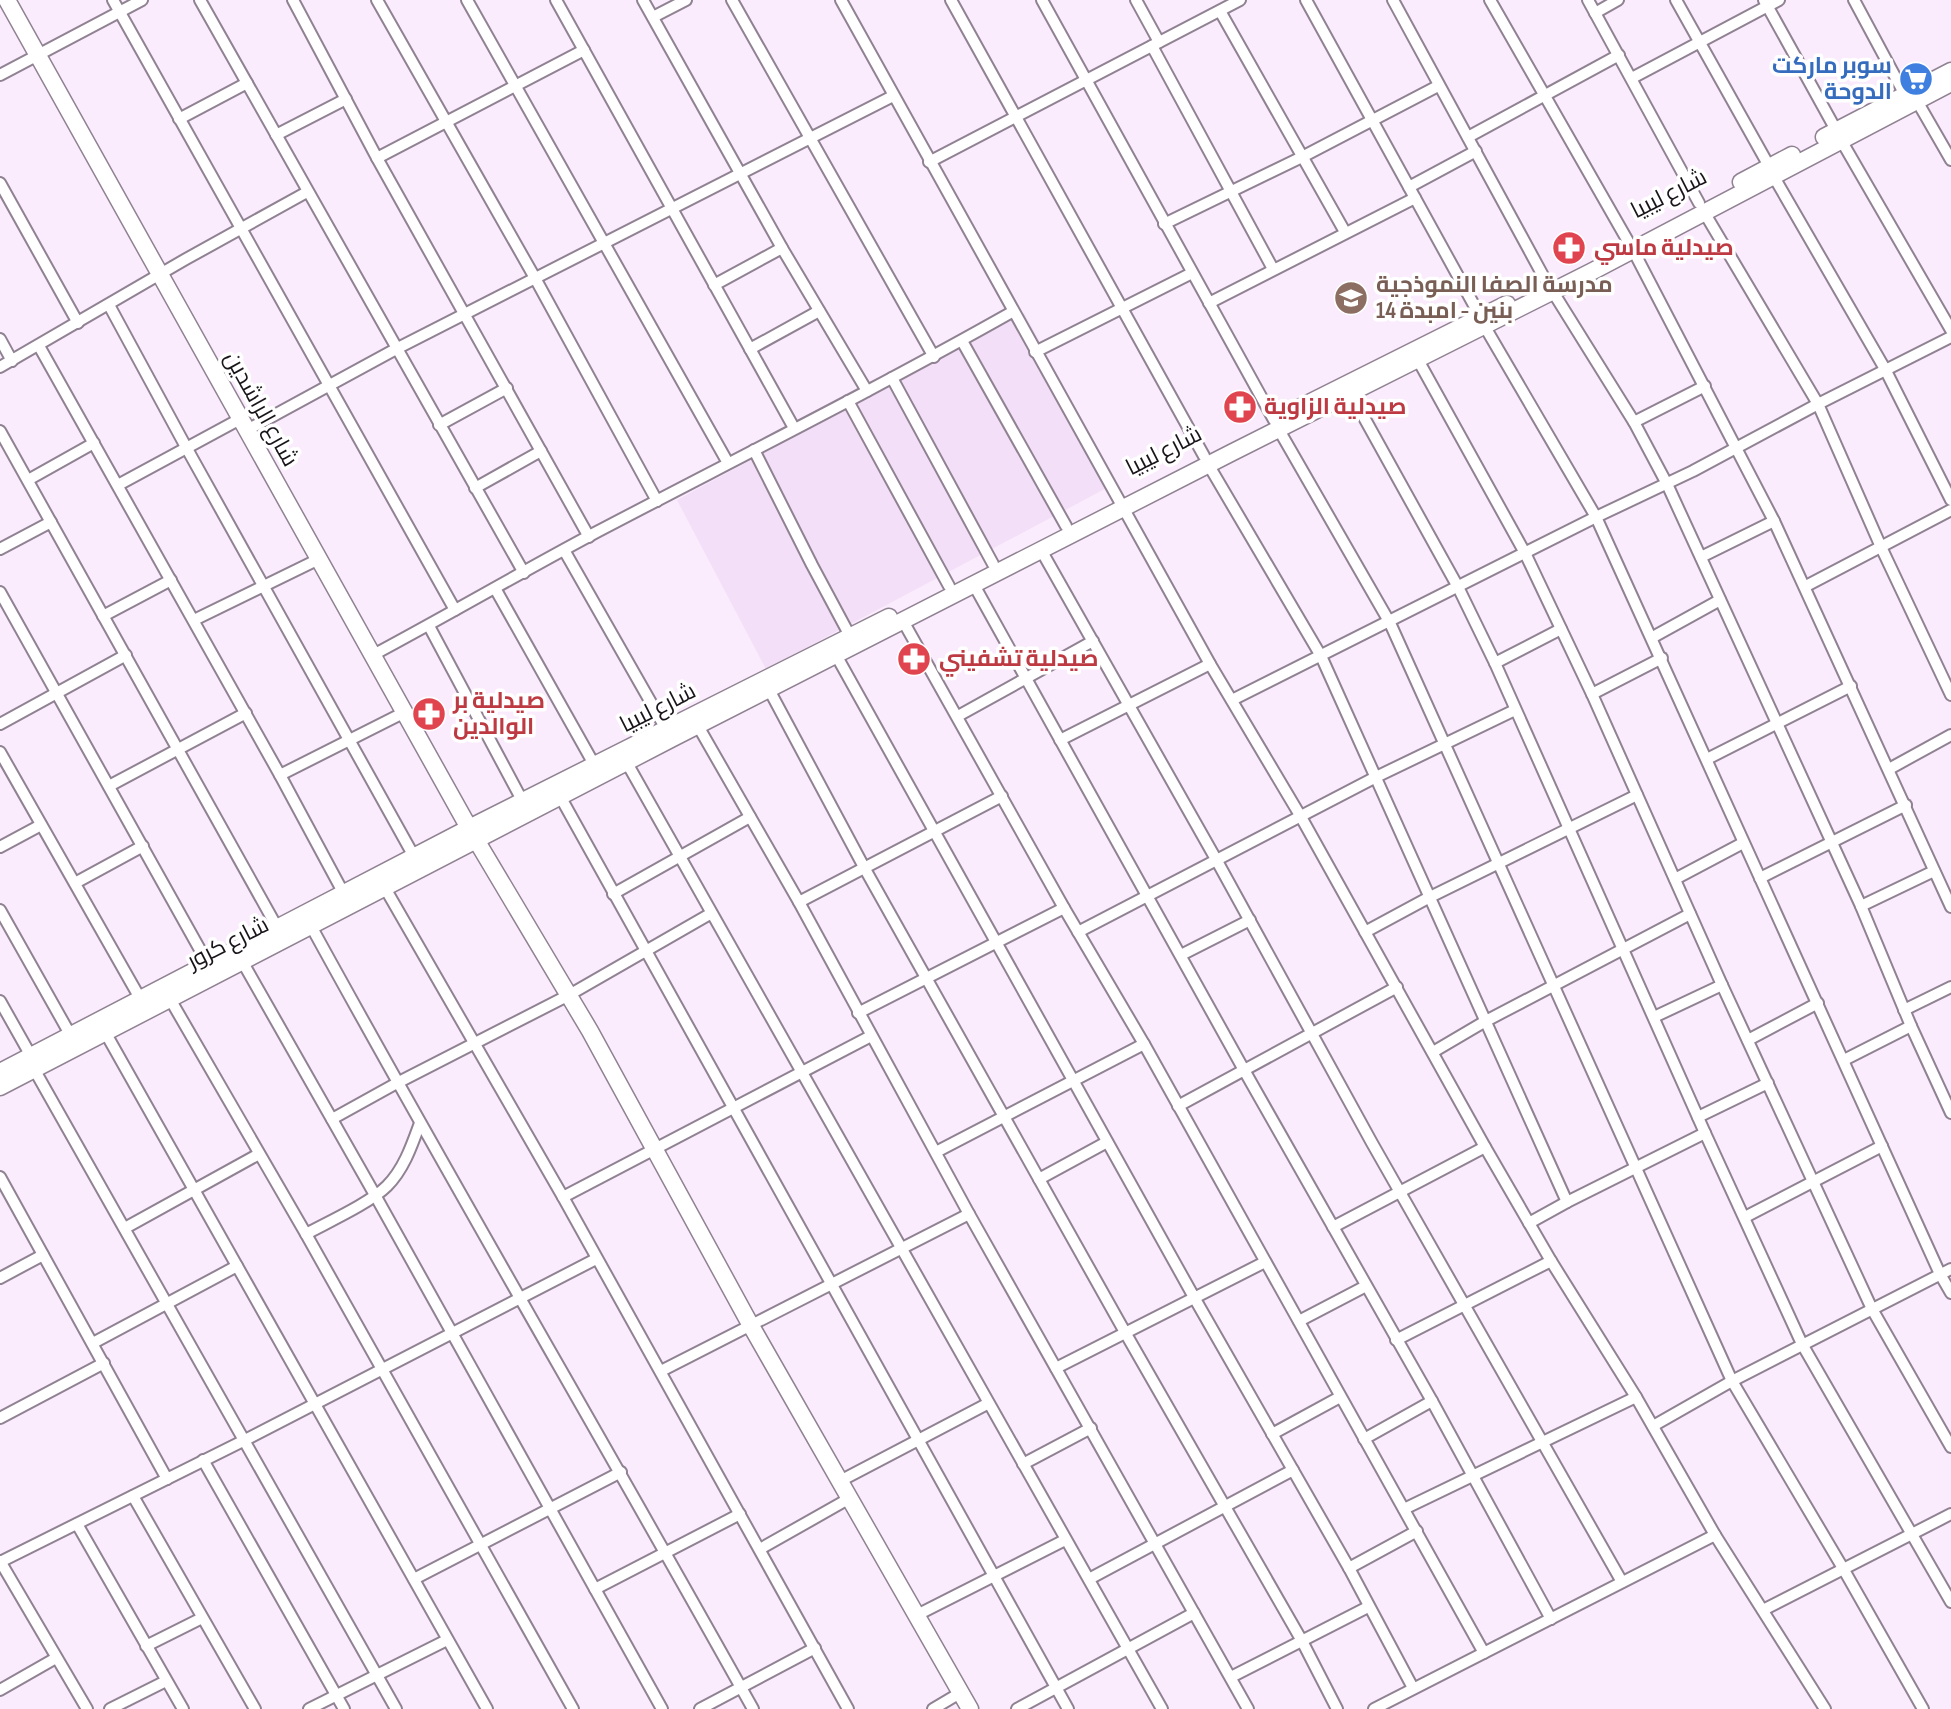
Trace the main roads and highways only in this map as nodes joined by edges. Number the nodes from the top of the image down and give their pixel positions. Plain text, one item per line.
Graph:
1 (6, 0) edge
2 (1951, 71) edge
3 (1951, 83) edge
4 (1911, 98) junction
5 (1408, 361) junction
6 (1277, 425) junction
7 (1121, 504) junction
8 (766, 685) junction
9 (717, 710) junction
10 (473, 834) junction
11 (418, 863) junction
12 (33, 1062) junction
13 (0, 1072) edge
14 (0, 1087) edge
15 (970, 1709) edge

1 - 10 main road, شارع الراشدين
2 - 4 main road, شارع ليبيا
3 - 4 main road, شارع ليبيا
4 - 5 main road, شارع ليبيا
5 - 6 main road, شارع ليبيا
5 - 6 main road, شارع ليبيا
6 - 7 main road, شارع ليبيا
7 - 8 main road, شارع ليبيا
7 - 8 main road, شارع ليبيا
8 - 9 main road, شارع ليبيا
9 - 10 main road, شارع ليبيا
9 - 10 main road, شارع ليبيا
10 - 11 main road, شارع كرور
10 - 15 main road, شارع الراشدين
11 - 12 main road, شارع كرور
11 - 12 main road, شارع كرور
12 - 13 main road, شارع كرور
12 - 14 main road, شارع كرور

